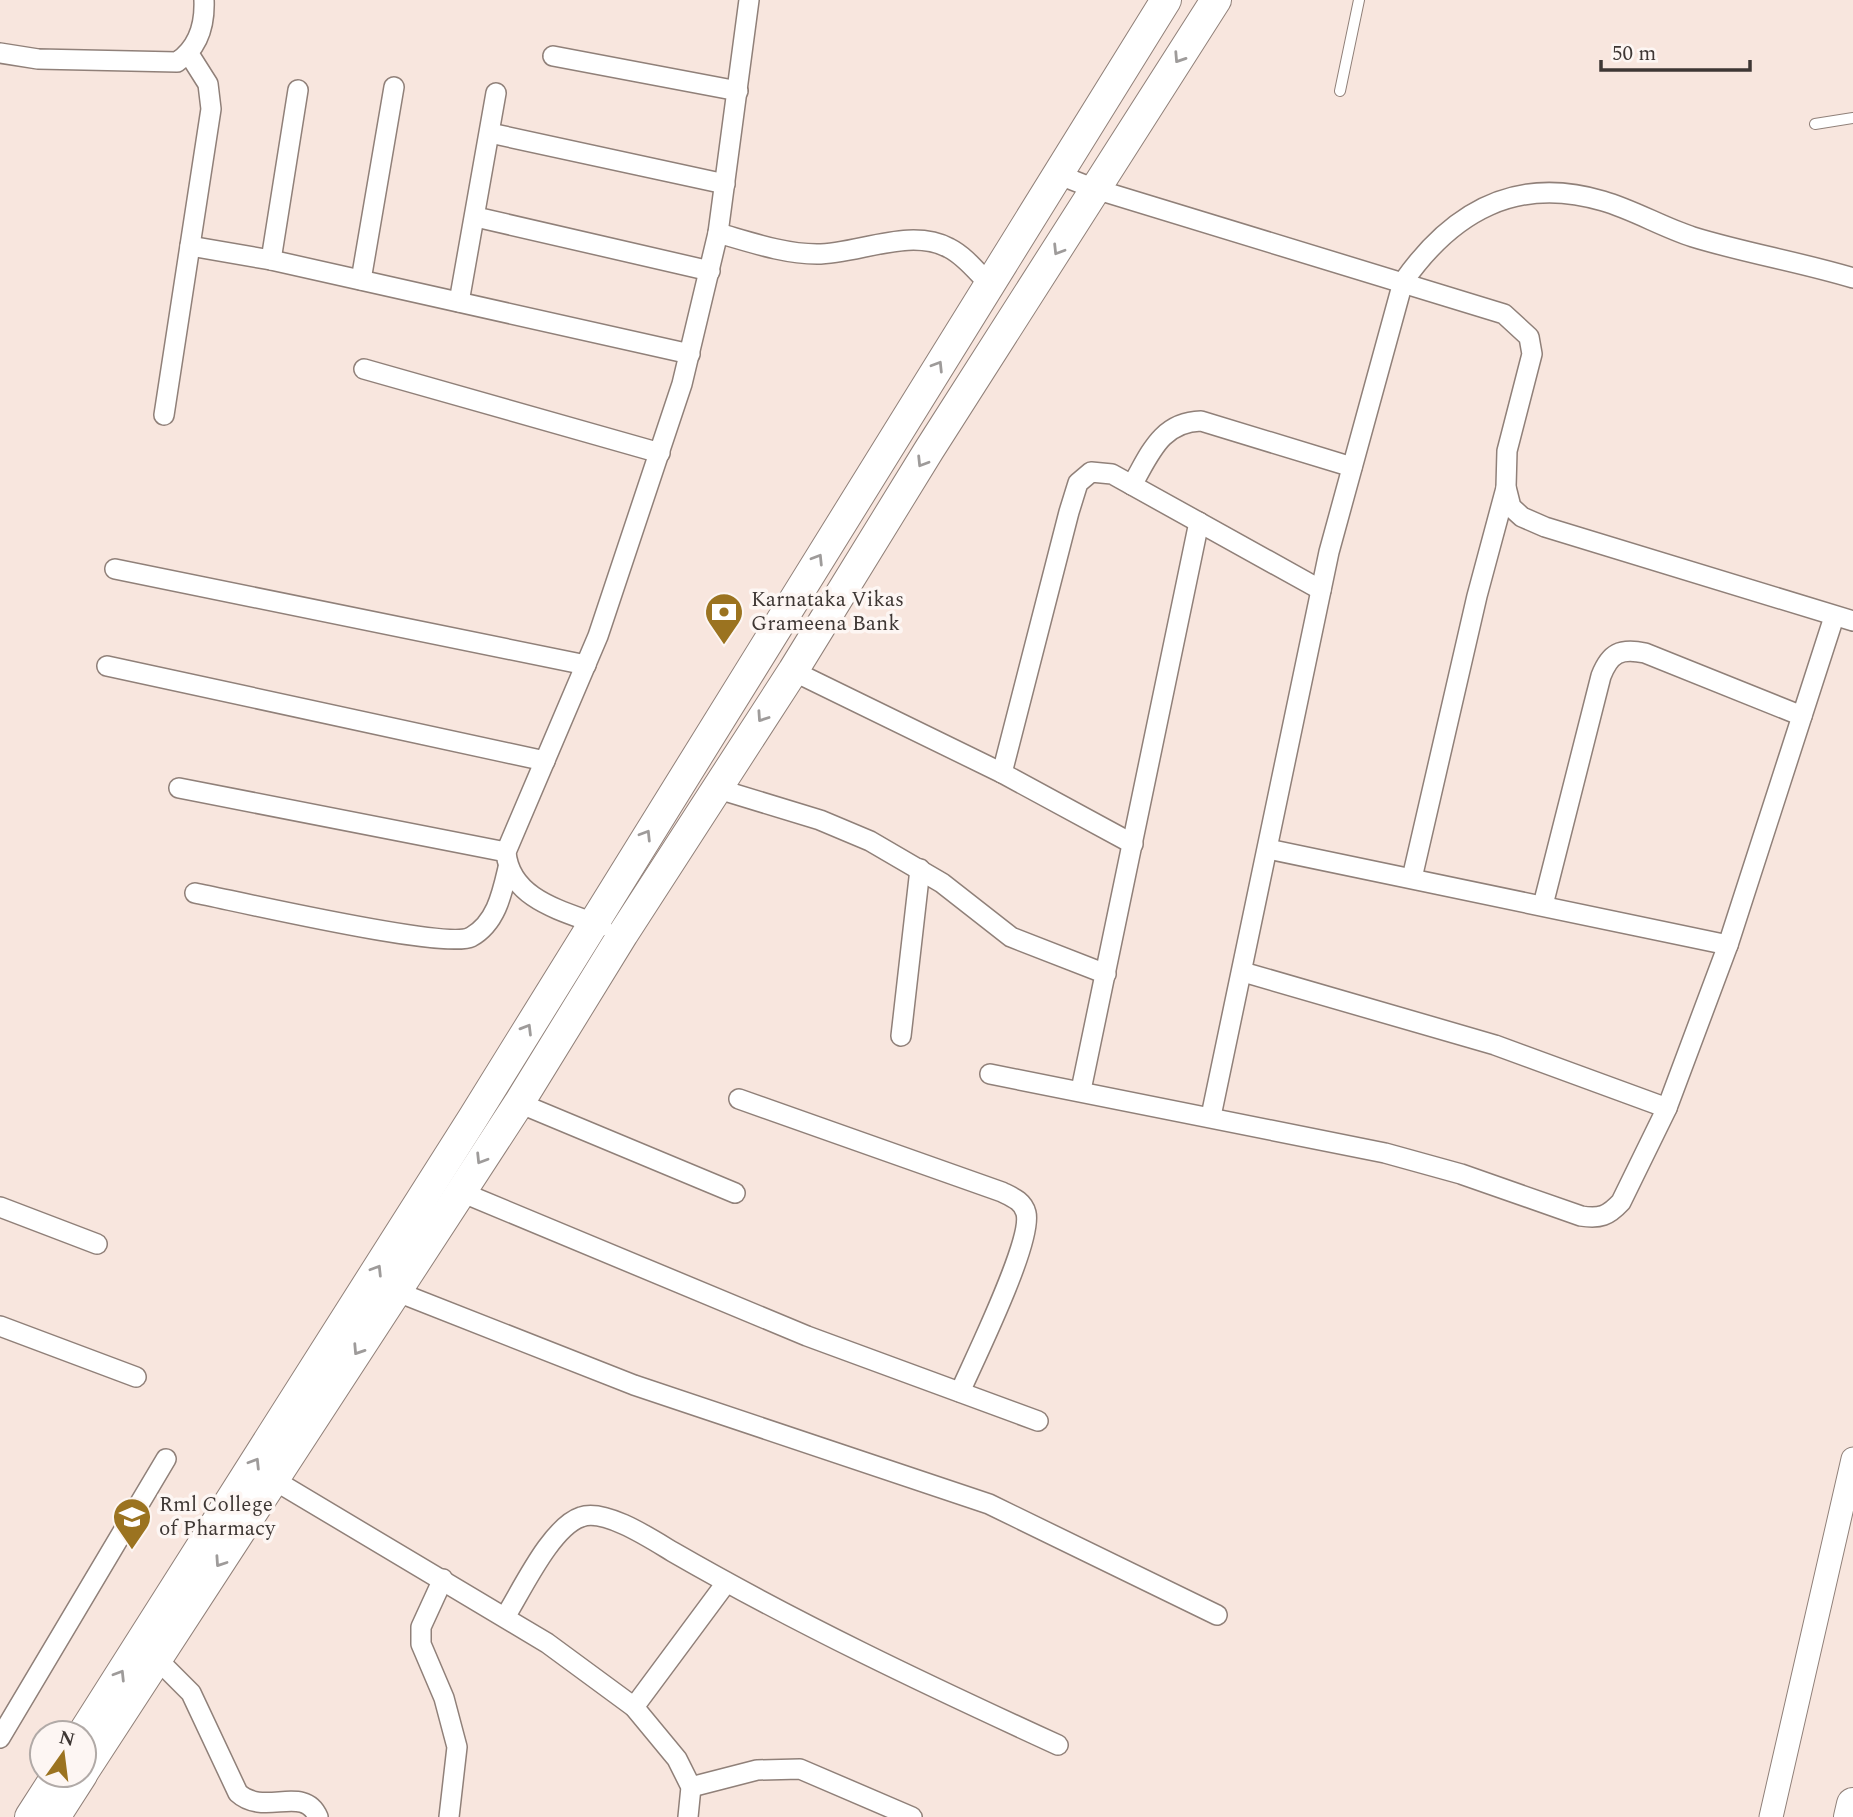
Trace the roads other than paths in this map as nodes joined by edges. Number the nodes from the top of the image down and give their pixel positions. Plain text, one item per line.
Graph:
1 (204, 0) edge
2 (750, 0) edge
3 (1166, 0) edge
4 (1216, 0) edge
5 (1359, 0) edge
6 (0, 53) edge
7 (188, 54) junction
8 (553, 56) dead end
9 (394, 87) dead end
10 (298, 90) dead end
11 (1340, 91) dead end
12 (738, 92) junction
13 (496, 93) dead end
14 (1853, 118) edge
15 (1815, 124) dead end
16 (490, 133) junction
17 (1058, 174) junction
18 (725, 184) junction
19 (1095, 189) junction
20 (476, 217) junction
21 (718, 233) junction
22 (190, 246) junction
23 (271, 260) junction
24 (710, 271) junction
25 (1853, 278) edge
26 (361, 280) junction
27 (1403, 282) junction
28 (989, 284) junction
29 (459, 302) junction
30 (690, 355) junction
31 (364, 369) dead end
32 (164, 415) dead end
33 (660, 453) junction
34 (1352, 467) junction
35 (1132, 485) junction
36 (1507, 488) junction
37 (1199, 522) junction
38 (115, 569) dead end
39 (1321, 590) junction
40 (1844, 619) edge
41 (586, 665) junction
42 (107, 666) dead end
43 (793, 671) junction
44 (1802, 716) junction
45 (545, 761) junction
46 (1002, 773) junction
47 (179, 788) dead end
48 (715, 788) junction
49 (1133, 844) junction
50 (1268, 849) junction
51 (507, 860) junction
52 (920, 869) junction
53 (1412, 878) junction
54 (195, 893) dead end
55 (1543, 905) junction
56 (592, 922) junction
57 (622, 934) junction
58 (1728, 945) junction
59 (1243, 972) junction
60 (1106, 974) junction
61 (901, 1037) dead end
62 (990, 1074) dead end
63 (1082, 1090) junction
64 (739, 1099) dead end
65 (519, 1103) junction
66 (1667, 1108) junction
67 (1211, 1116) junction
68 (461, 1192) junction
69 (735, 1193) dead end
70 (0, 1207) edge
71 (97, 1244) dead end
72 (396, 1291) junction
73 (0, 1326) edge
74 (136, 1377) dead end
75 (960, 1392) junction
76 (1038, 1421) dead end
77 (166, 1459) dead end
78 (1853, 1459) edge
79 (274, 1480) junction
80 (443, 1579) junction
81 (726, 1583) junction
82 (1217, 1615) dead end
83 (506, 1617) junction
84 (156, 1658) junction
85 (634, 1707) junction
86 (7, 1713) edge
87 (92, 1719) edge
88 (0, 1738) edge
89 (1058, 1745) dead end
90 (98, 1749) edge
91 (691, 1787) junction
92 (48, 1789) edge
93 (73, 1789) edge
94 (1853, 1804) edge
95 (30, 1817) edge
96 (55, 1817) edge
97 (318, 1817) edge
98 (449, 1817) edge
99 (688, 1817) edge
100 (912, 1817) edge
101 (1771, 1817) edge
102 (1850, 1817) edge

1 - 7 street
2 - 12 street
3 - 17 main road
4 -> 19 main road
5 - 11 lane
6 - 7 street
7 - 22 street
8 - 12 street
9 - 26 street
10 - 23 street
12 - 18 street
13 - 16 street
14 - 15 lane
16 - 18 street
16 - 20 street
17 - 19 street
17 - 28 main road
18 - 21 street
19 - 27 street
19 -> 43 main road
20 - 24 street
20 - 29 street
21 - 24 street
21 - 28 street
22 - 23 street
22 - 32 street
23 - 26 street
24 - 30 street
25 - 27 street
26 - 29 street
27 - 34 street
27 - 36 street
56 -> 28 main road
29 - 30 street
30 - 33 street
31 - 33 street
33 - 41 street
34 - 35 street
34 - 39 street
35 - 37 street
35 - 46 street
36 - 40 street
36 - 53 street
37 - 39 street
37 - 49 street
38 - 41 street
39 - 50 street
40 - 44 street
41 - 45 street
42 - 45 street
43 - 46 street
43 -> 48 main road
44 - 55 street
44 - 58 street
45 - 51 street
46 - 49 street
47 - 51 street
48 - 52 street
48 - 57 main road
49 - 60 street
50 - 53 street
50 - 59 street
51 - 54 street
51 - 56 street
52 - 60 street
52 - 61 street
53 - 55 street
55 - 58 street
56 - 57 street
87 -> 56 main road
57 - 65 main road
58 - 66 street
59 - 66 street
59 - 67 street
60 - 63 street
62 - 63 street
63 - 67 street
64 - 75 street
65 -> 68 main road
65 - 69 street
66 - 67 street
68 - 72 main road
68 - 75 street
70 - 71 street
72 -> 79 main road
72 - 82 street
73 - 74 street
75 - 76 street
77 - 86 street
78 - 101 street
79 - 80 street
79 -> 84 main road
80 - 83 street
80 - 98 street
81 - 83 street
81 - 85 street
81 - 89 street
83 - 85 street
84 - 90 main road
84 - 97 street
85 - 91 street
86 - 88 street
91 - 99 street
91 - 100 street
92 - 95 main road
93 - 96 main road
94 - 102 highway

